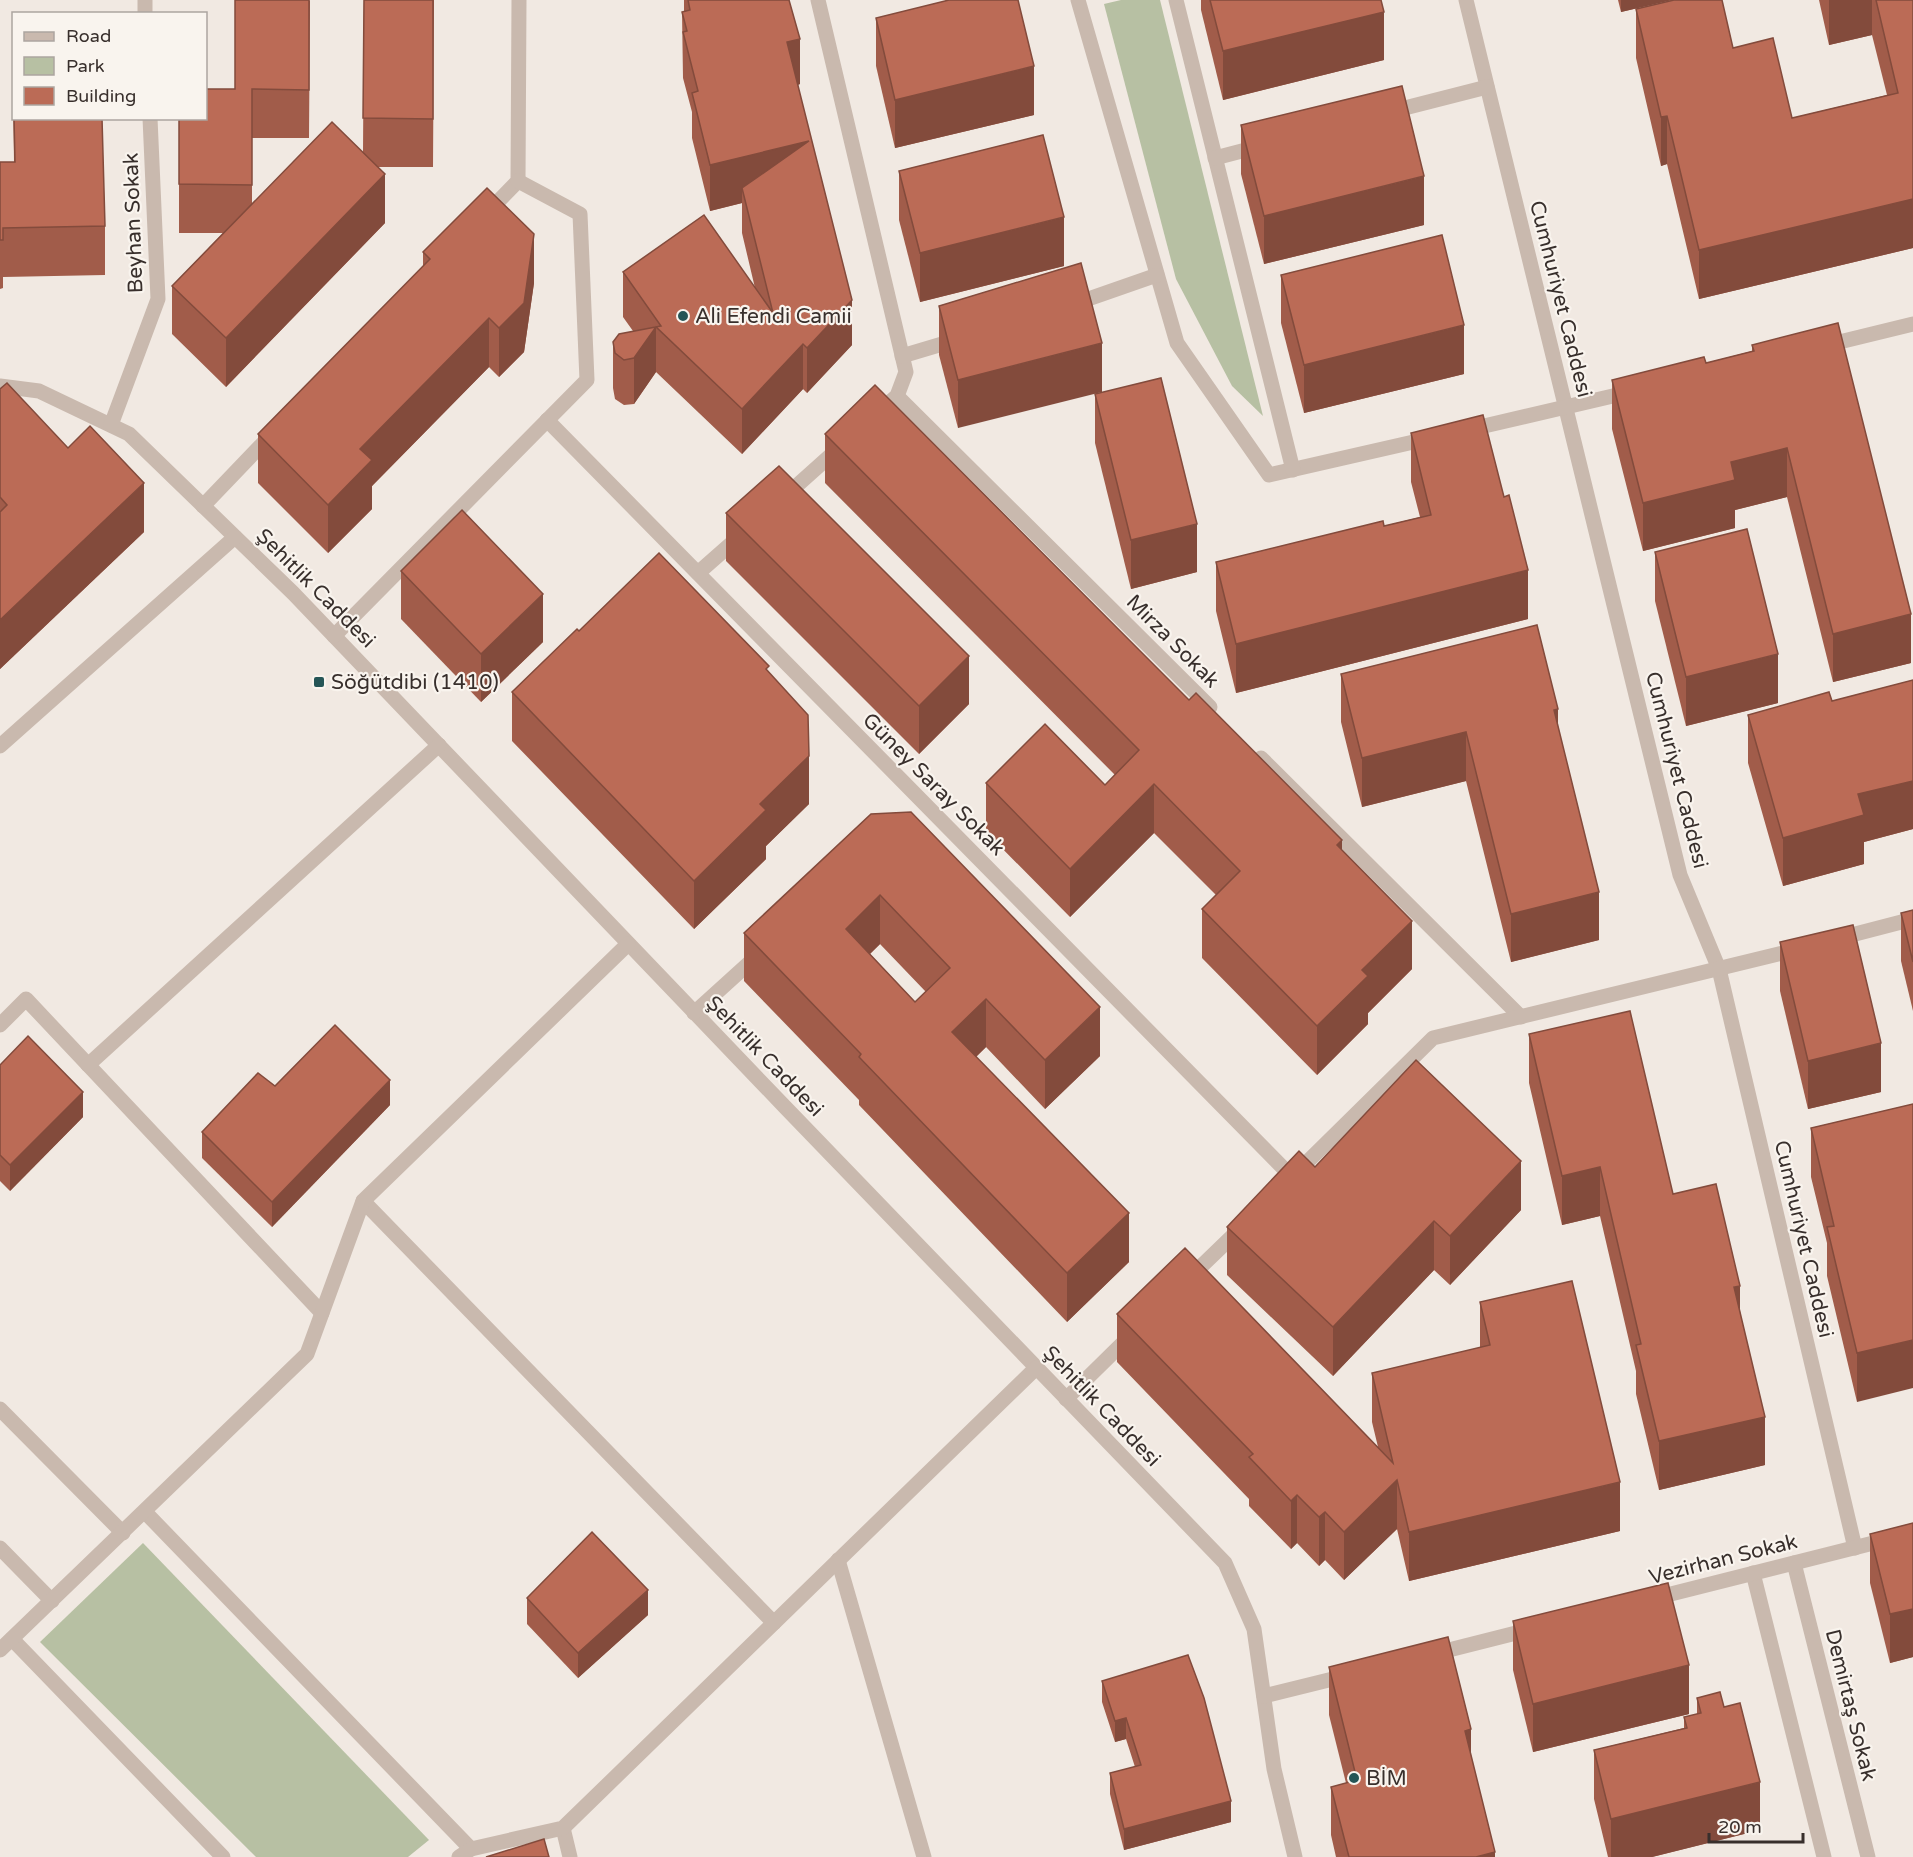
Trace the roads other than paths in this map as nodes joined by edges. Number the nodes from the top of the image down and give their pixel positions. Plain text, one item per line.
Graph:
1 (519, 0) edge
2 (818, 0) edge
3 (1078, 0) edge
4 (1176, 0) edge
5 (1466, 0) edge
6 (1487, 87) junction
7 (1374, 116) edge
8 (150, 120) edge
9 (1272, 143) edge
10 (1215, 158) junction
11 (518, 181) junction
12 (477, 224) edge
13 (1157, 275) junction
14 (1053, 310) edge
15 (1913, 324) edge
16 (978, 333) edge
17 (1809, 349) edge
18 (902, 356) junction
19 (0, 386) edge
20 (1647, 388) edge
21 (897, 396) junction
22 (1566, 408) junction
23 (880, 411) edge
24 (286, 420) edge
25 (547, 420) junction
26 (111, 425) junction
27 (854, 435) edge
28 (1293, 470) junction
29 (776, 504) edge
30 (203, 506) junction
31 (750, 527) edge
32 (235, 537) junction
33 (698, 573) junction
34 (334, 636) junction
35 (1217, 715) edge
36 (439, 745) junction
37 (0, 746) edge
38 (1251, 748) edge
39 (1913, 919) edge
40 (628, 944) junction
41 (765, 948) edge
42 (1719, 969) junction
43 (694, 1013) junction
44 (1521, 1017) junction
45 (0, 1025) edge
46 (88, 1065) junction
47 (363, 1201) junction
48 (1250, 1218) edge
49 (1175, 1292) edge
50 (322, 1313) junction
51 (1142, 1325) edge
52 (1036, 1368) junction
53 (1066, 1399) junction
54 (0, 1409) edge
55 (145, 1512) junction
56 (123, 1533) junction
57 (1913, 1533) edge
58 (0, 1548) edge
59 (1855, 1548) junction
60 (838, 1560) junction
61 (1794, 1563) junction
62 (1754, 1573) junction
63 (52, 1601) junction
64 (1640, 1602) edge
65 (774, 1623) junction
66 (1548, 1625) edge
67 (12, 1639) junction
68 (0, 1650) edge
69 (1423, 1656) edge
70 (1366, 1671) edge
71 (1264, 1696) junction
72 (563, 1828) junction
73 (465, 1853) edge
74 (223, 1857) edge
75 (570, 1857) edge
76 (924, 1857) edge
77 (1295, 1857) edge
78 (1824, 1857) edge
79 (1868, 1857) edge

1 - 11 street
2 - 18 street
3 - 13 street
4 - 10 street
5 - 6 street, Cumhuriyet Caddesi
6 - 7 street
6 - 22 street, Cumhuriyet Caddesi
8 - 26 street, Beyhan Sokak
9 - 10 street
10 - 28 street
11 - 12 street
11 - 25 street
13 - 14 street
13 - 28 street
15 - 17 street
16 - 18 street
18 - 21 street
19 - 26 street, Şehitlik Caddesi
20 - 22 street
21 - 23 street
21 - 35 street, Mirza Sokak
22 - 28 street
22 - 42 street, Cumhuriyet Caddesi
24 - 30 street
25 - 33 street, Güney Saray Sokak
25 - 34 street
26 - 30 street, Şehitlik Caddesi
27 - 29 street
30 - 32 street, Şehitlik Caddesi
31 - 33 street
32 - 34 street, Şehitlik Caddesi
32 - 37 street
33 - 44 street, Güney Saray Sokak
34 - 36 street, Şehitlik Caddesi
36 - 40 street, Şehitlik Caddesi
36 - 46 street
38 - 44 street
39 - 42 street
40 - 43 street, Şehitlik Caddesi
40 - 47 street
41 - 43 street
42 - 44 street
42 - 59 street, Cumhuriyet Caddesi
43 - 52 street, Şehitlik Caddesi
45 - 46 street
46 - 50 street
47 - 50 street
47 - 65 street
48 - 49 street
50 - 55 street
51 - 53 street
52 - 53 street, Şehitlik Caddesi
52 - 60 street
53 - 71 street, Şehitlik Caddesi
54 - 56 street
55 - 56 street
55 - 73 street
56 - 63 street
57 - 59 street, Vezirhan Sokak
58 - 63 street
59 - 61 street, Vezirhan Sokak
60 - 65 street
60 - 76 street
61 - 62 street, Vezirhan Sokak
61 - 79 street, Demirtaş Sokak
62 - 64 street, Vezirhan Sokak
62 - 78 street
63 - 67 street
65 - 72 street
66 - 69 street
67 - 68 street
67 - 74 street
70 - 71 street
71 - 77 street, Şehitlik Caddesi
72 - 73 street
72 - 75 street

